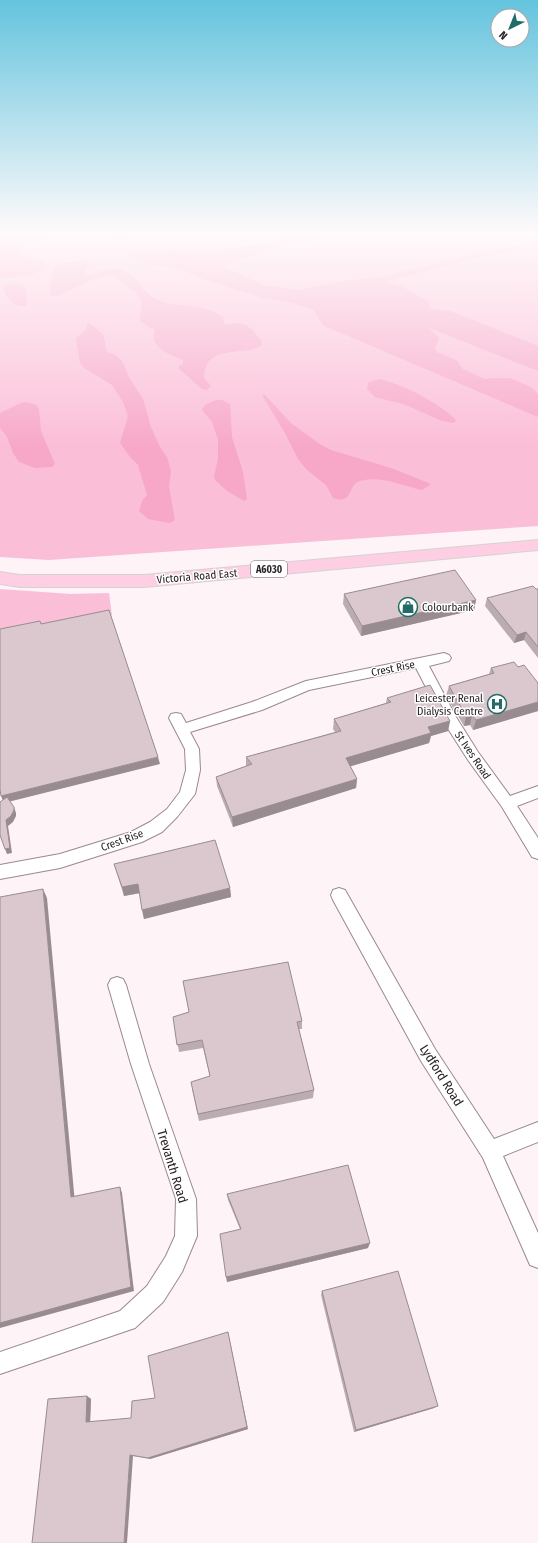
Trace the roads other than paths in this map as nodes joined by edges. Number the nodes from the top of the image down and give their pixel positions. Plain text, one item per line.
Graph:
1 (538, 544) edge
2 (0, 578) edge
3 (444, 658) dead end
4 (420, 662) junction
5 (538, 792) edge
6 (507, 803) junction
7 (538, 852) edge
8 (0, 872) edge
9 (339, 895) dead end
10 (117, 985) dead end
11 (538, 1132) edge
12 (490, 1151) junction
13 (538, 1257) edge
14 (0, 1363) edge

1 - 2 highway, Victoria Road East / A6030
3 - 4 street, Crest Rise
4 - 6 street, St Ives Road
4 - 8 street, Crest Rise
5 - 6 street
6 - 7 street, St Ives Road
9 - 12 street, Lydford Road
10 - 14 street, Trevanth Road
11 - 12 street
12 - 13 street, Lydford Road

